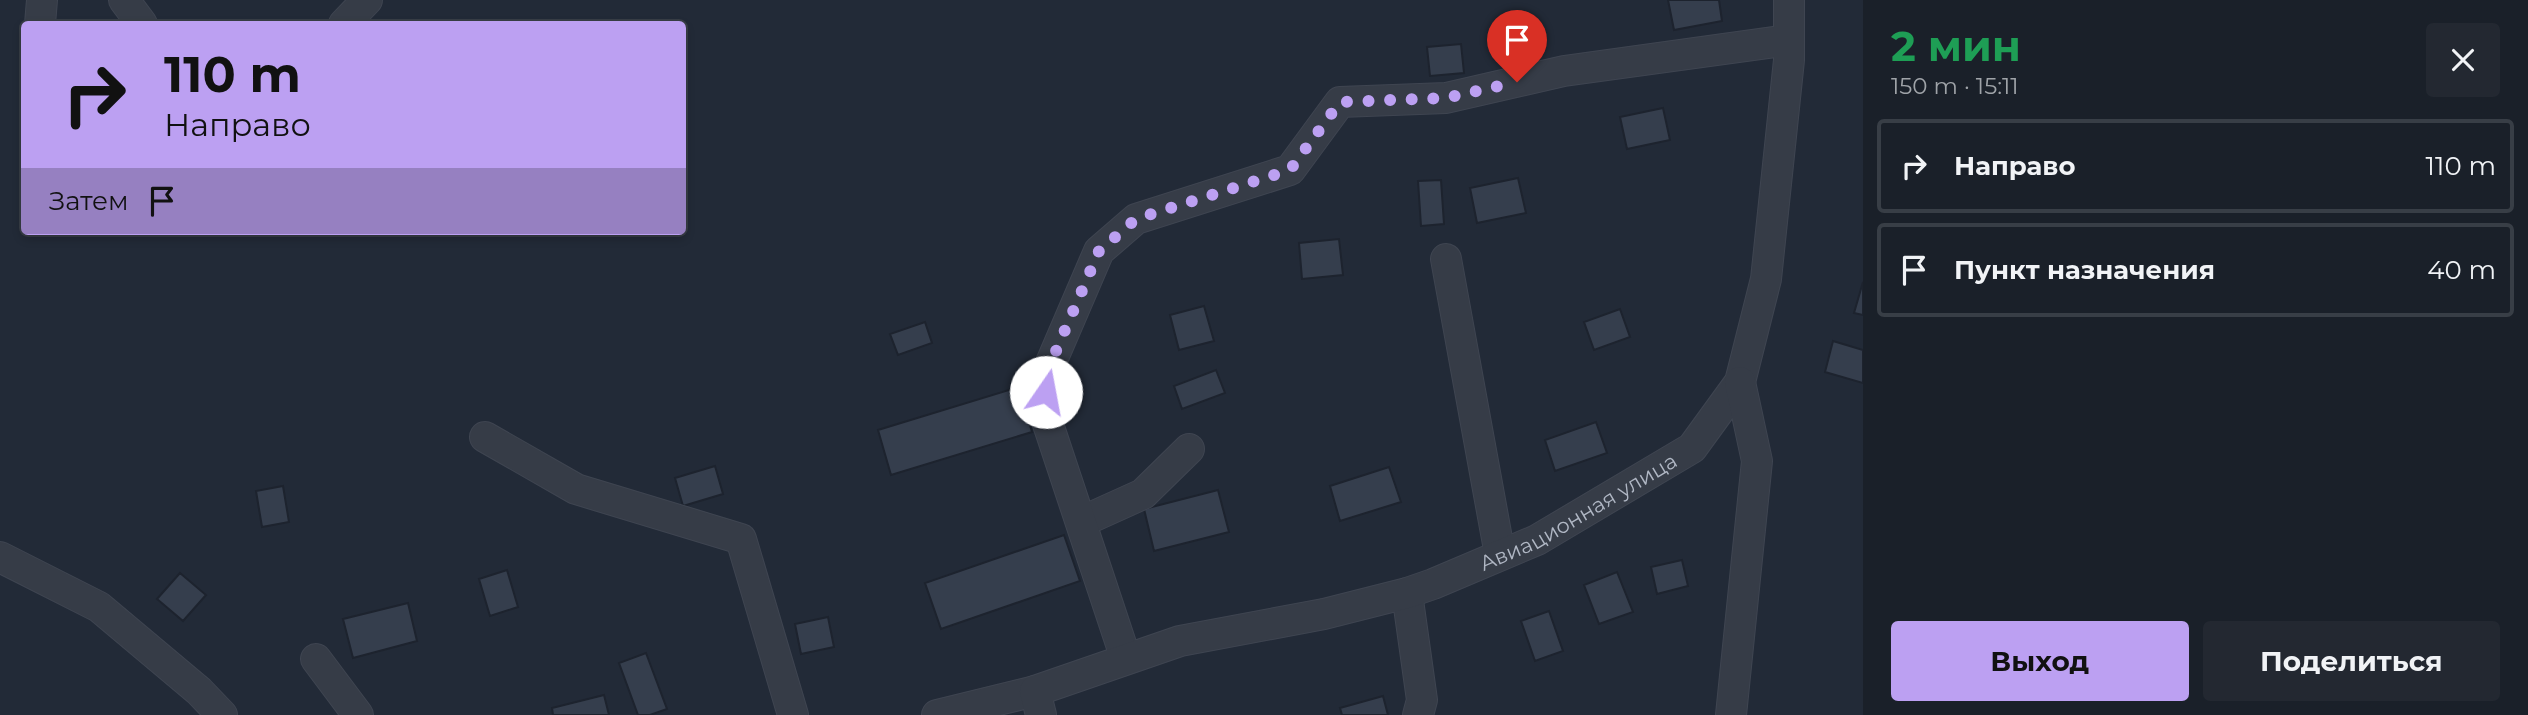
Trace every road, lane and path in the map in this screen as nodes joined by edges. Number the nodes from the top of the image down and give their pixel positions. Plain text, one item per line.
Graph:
1 (42, 0) edge
2 (124, 0) edge
3 (367, 0) edge
4 (1789, 0) edge
5 (40, 21) edge
6 (140, 21) edge
7 (347, 21) edge
8 (1789, 40) junction
9 (1446, 260) dead end
10 (1740, 382) junction
11 (485, 437) dead end
12 (1189, 449) dead end
13 (1081, 522) junction
14 (1500, 555) junction
15 (0, 557) edge
16 (1407, 593) junction
17 (317, 659) dead end
18 (1126, 659) junction
19 (1038, 703) edge
20 (222, 715) edge
21 (358, 715) edge
22 (793, 715) edge
23 (937, 715) edge
24 (1418, 715) edge
25 (1731, 715) edge

1 - 5 street
2 - 6 street
3 - 7 street
4 - 8 street, Авиационная улица
8 - 10 street, Авиационная улица
8 - 13 street
9 - 14 street
10 - 14 street, Авиационная улица
10 - 25 street
11 - 22 street
12 - 13 street
13 - 18 street
14 - 16 street, Авиационная улица
15 - 20 street
16 - 18 street, Авиационная улица
16 - 24 street
17 - 21 street
18 - 19 street, Авиационная улица
19 - 23 street, Авиационная улица

